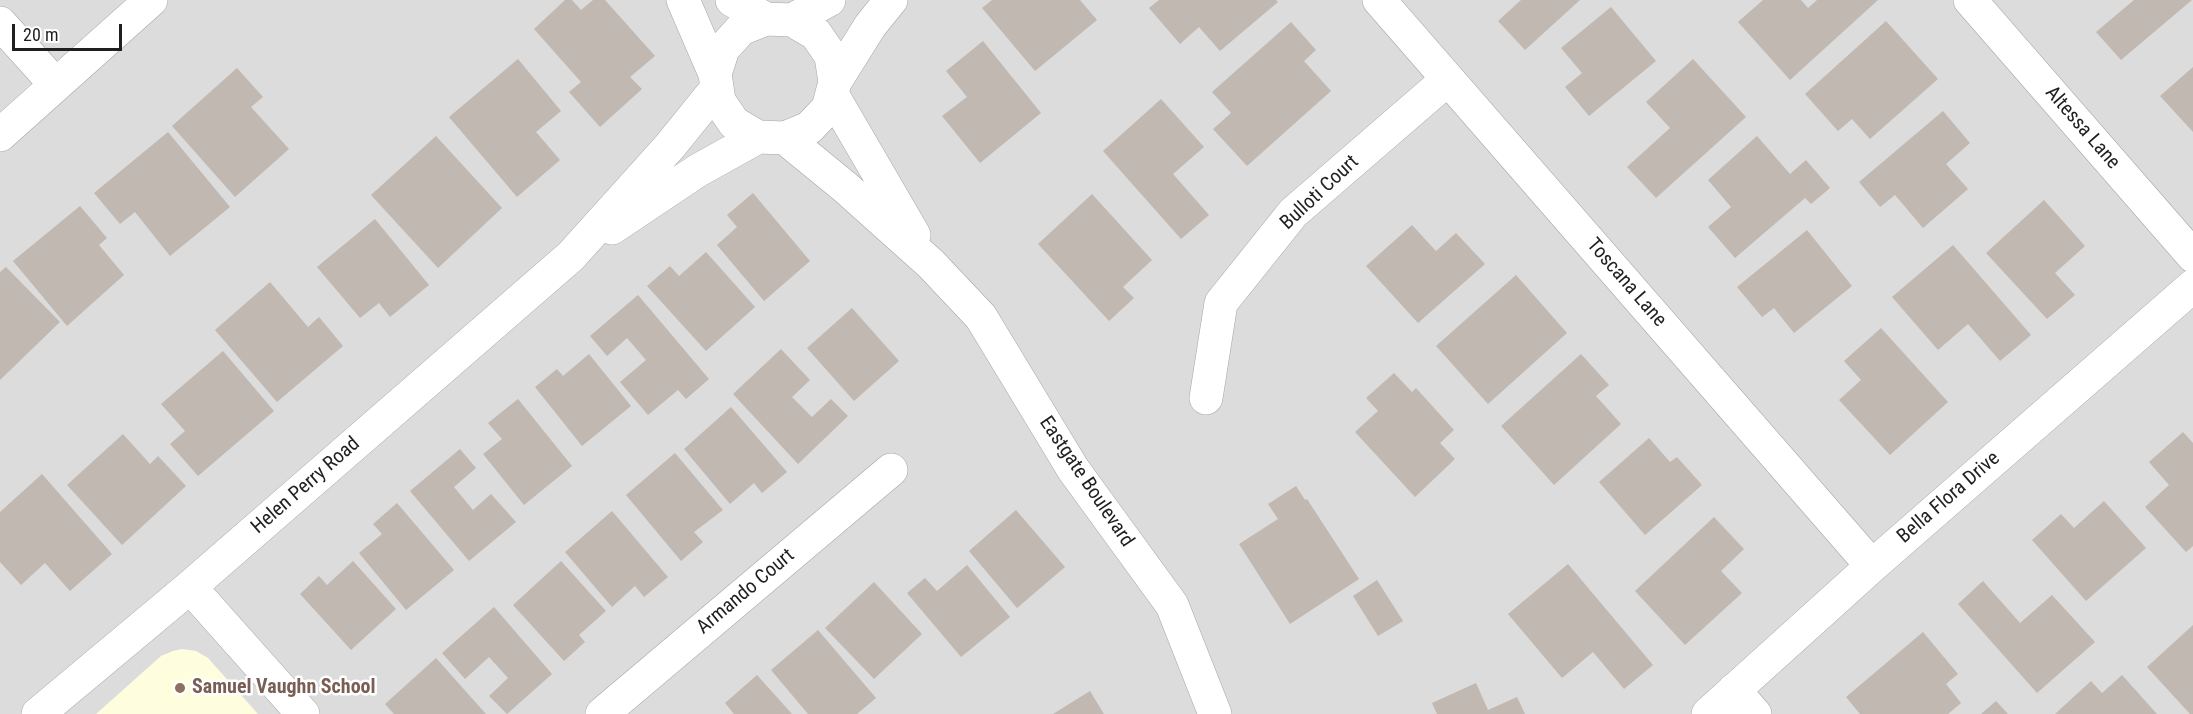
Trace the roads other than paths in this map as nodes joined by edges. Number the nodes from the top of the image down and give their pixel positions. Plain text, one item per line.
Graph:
1 (152, 0) edge
2 (683, 0) edge
3 (732, 0) edge
4 (829, 0) edge
5 (891, 0) edge
6 (1379, 0) edge
7 (1970, 0) edge
8 (779, 20) junction
9 (0, 22) edge
10 (1448, 79) junction
11 (716, 81) junction
12 (56, 85) junction
13 (834, 88) junction
14 (0, 135) edge
15 (771, 137) junction
16 (571, 256) junction
17 (2193, 256) edge
18 (932, 264) junction
19 (2193, 286) edge
20 (1206, 398) dead end
21 (891, 470) dead end
22 (1872, 566) junction
23 (190, 586) junction
24 (1745, 702) edge
25 (50, 711) edge
26 (303, 714) edge
27 (602, 714) edge
28 (1215, 714) edge
29 (1708, 714) edge

1 - 12 street
2 - 11 street
3 - 8 street
4 - 8 street
5 - 13 street
6 - 10 street, Toscana Lane
7 - 17 street, Altessa Lane
8 - 11 street
8 - 13 street
9 - 12 street
10 - 20 street, Bulloti Court
10 - 22 street, Toscana Lane
11 - 15 street
11 - 16 street, Helen Perry Road
12 - 14 street
13 - 15 street
13 - 18 street, Eastgate Boulevard
15 - 16 street, Helen Perry Road
15 - 18 street, Eastgate Boulevard
16 - 23 street, Helen Perry Road
18 - 28 street, Eastgate Boulevard
19 - 22 street, Bella Flora Drive
21 - 27 street, Armando Court
22 - 24 street, Bella Flora Drive
23 - 25 street, Helen Perry Road
23 - 26 street
24 - 29 street, Bella Flora Drive

